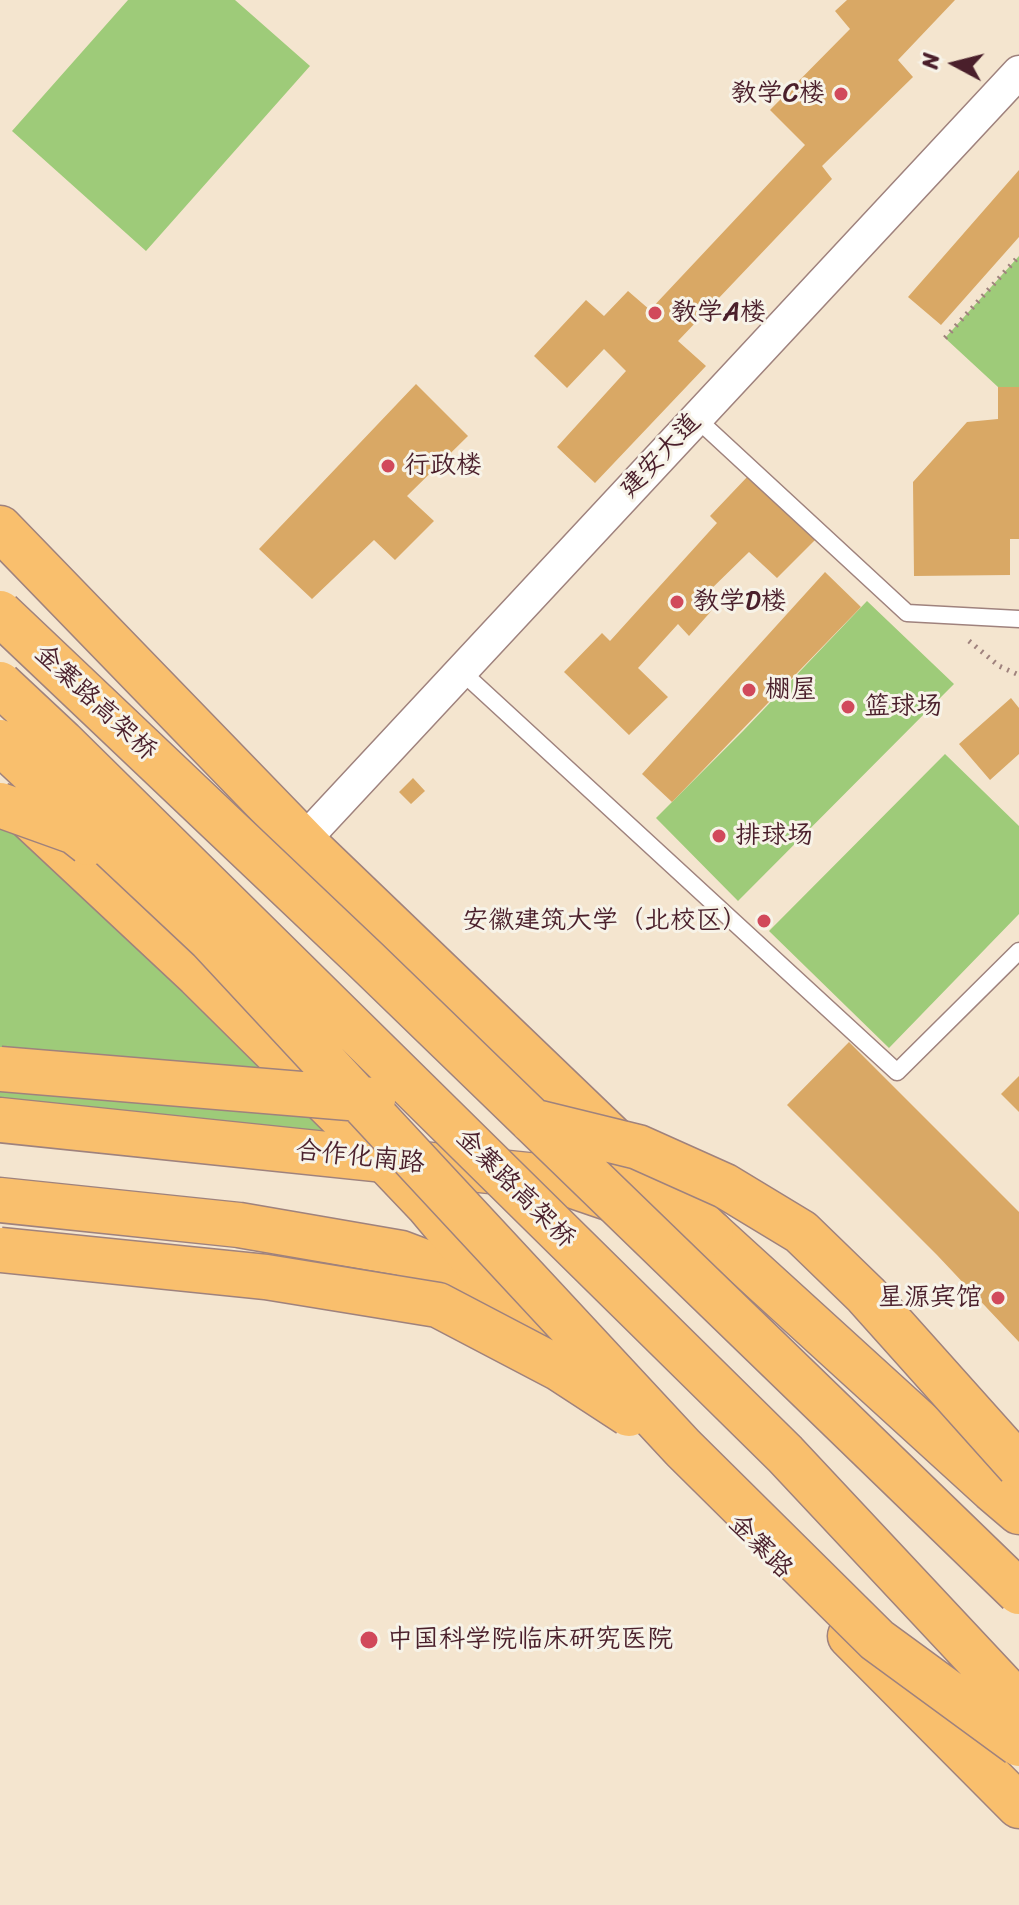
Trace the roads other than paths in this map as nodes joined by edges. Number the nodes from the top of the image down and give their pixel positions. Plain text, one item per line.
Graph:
1 (1019, 72) edge
2 (696, 418) junction
3 (0, 528) edge
4 (0, 613) edge
5 (1019, 619) edge
6 (461, 671) junction
7 (0, 684) edge
8 (0, 742) edge
9 (0, 790) edge
10 (0, 805) edge
11 (303, 841) junction
12 (210, 939) junction
13 (1019, 951) edge
14 (0, 1069) edge
15 (0, 1120) edge
16 (387, 1162) junction
17 (0, 1200) edge
18 (711, 1233) junction
19 (0, 1250) edge
20 (499, 1290) junction
21 (683, 1448) junction
22 (1019, 1466) edge
23 (1019, 1512) edge
24 (1019, 1592) edge
25 (1019, 1704) edge
26 (1019, 1744) edge
27 (1019, 1806) edge

1 - 2 street, 建安大道
2 - 5 lane
2 - 6 street, 建安大道
3 - 11 main road
4 - 24 main road, 金寨路高架桥, bridge
6 - 11 street, 建安大道
6 - 13 lane
7 - 25 main road, 金寨路高架桥, bridge
8 - 12 main road, bridge
9 - 16 main road, 金寨路
10 - 12 main road, bridge
11 - 18 main road
12 - 21 main road, bridge
14 - 22 main road, bridge
15 - 16 main road, 合作化南路
16 - 18 main road, 合作化南路
16 - 20 main road, 金寨路
17 - 20 main road
18 - 23 main road
19 - 21 main road, bridge
20 - 27 main road, 金寨路
21 - 26 main road, bridge

